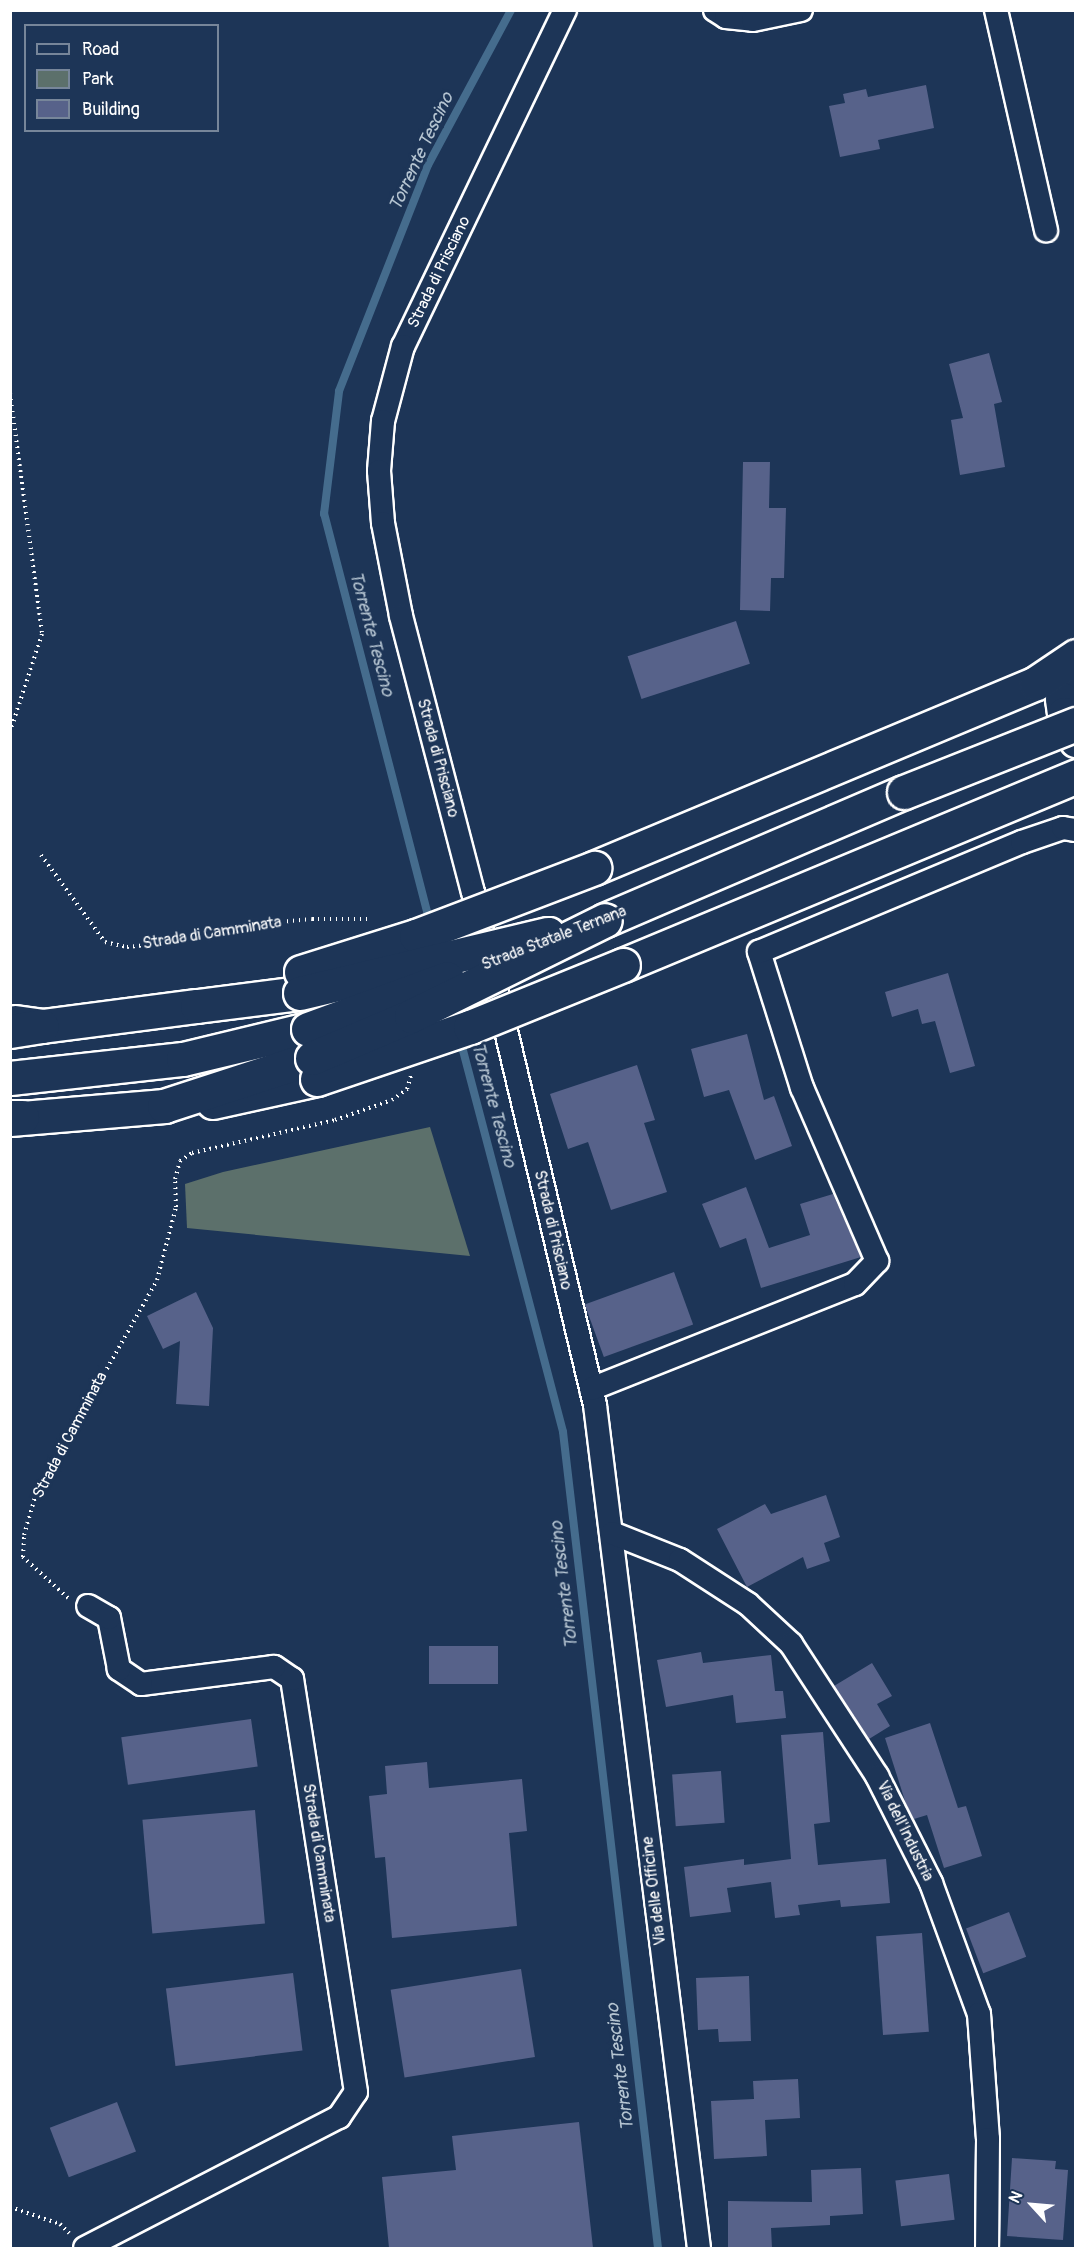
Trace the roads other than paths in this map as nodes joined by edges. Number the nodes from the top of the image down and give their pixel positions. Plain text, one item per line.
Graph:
1 (565, 10) edge
2 (715, 10) edge
3 (801, 10) edge
4 (996, 10) edge
5 (1046, 230) dead end
6 (1076, 657) edge
7 (1076, 724) edge
8 (1076, 740) edge
9 (1076, 776) edge
10 (1076, 830) edge
11 (605, 920) junction
12 (301, 982) junction
13 (21, 1026) edge
14 (312, 1055) junction
15 (10, 1078) edge
16 (14, 1118) edge
17 (591, 1389) junction
18 (612, 1533) junction
19 (88, 1606) road end
20 (80, 2244) edge
21 (699, 2248) edge
22 (987, 2248) edge

1 - 17 street, Strada di Prisciano
2 - 3 street
4 - 5 street
6 - 8 main road
6 - 12 main road, bridge
7 - 11 main road, Strada Statale Ternana, bridge
9 - 14 main road, bridge
10 - 17 street
11 - 12 main road, bridge
11 - 14 main road, Strada Statale Ternana, bridge
12 - 13 main road
14 - 15 main road, Strada Statale Ternana
14 - 16 main road
17 - 18 street, Strada di Prisciano
18 - 21 street, Via delle Officine
18 - 22 street, Via dell'Industria
19 - 20 street, Strada di Camminata

